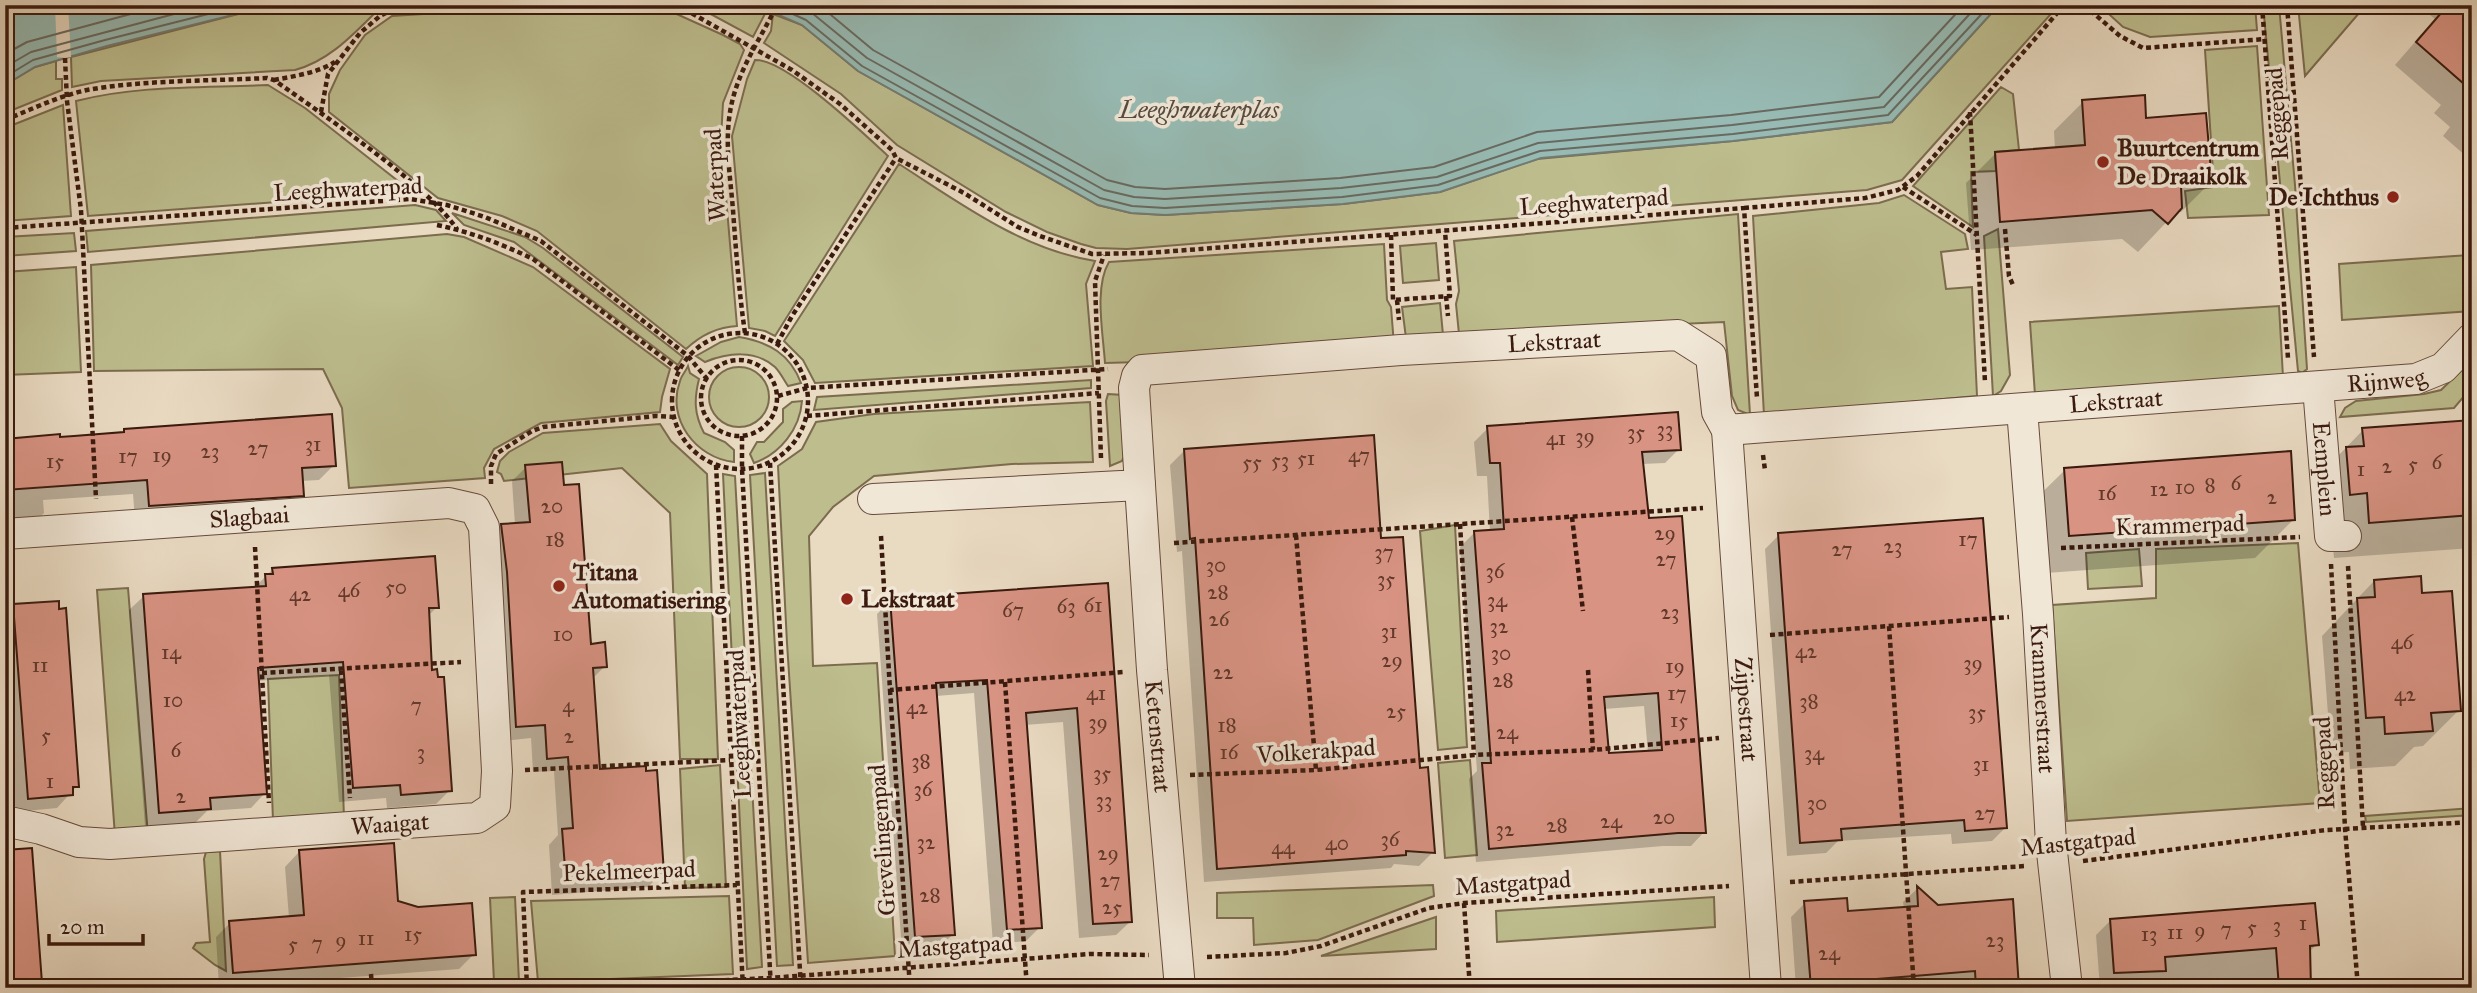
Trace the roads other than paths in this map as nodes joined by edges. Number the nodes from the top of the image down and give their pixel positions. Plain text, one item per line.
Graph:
1 (2472, 338) edge
2 (2318, 387) junction
3 (2286, 389) joint
4 (2022, 409) junction
5 (1727, 430) junction
6 (1140, 485) junction
7 (873, 499) dead end
8 (480, 518) joint
9 (5, 534) edge
10 (2338, 536) road end
11 (5, 821) edge
12 (1179, 973) edge
13 (1766, 988) edge
14 (2067, 988) edge

1 - 2 street, Rijnweg
2 - 3 street, Rijnweg
2 - 10 street, Eemplein
3 - 4 street, Lekstraat
4 - 5 street, Lekstraat
4 - 14 street, Krammerstraat
5 - 6 street, Lekstraat
5 - 13 street, Zijpestraat
6 - 7 street
6 - 12 street, Ketenstraat
8 - 9 street, Slagbaai
8 - 11 street, Waaigat

